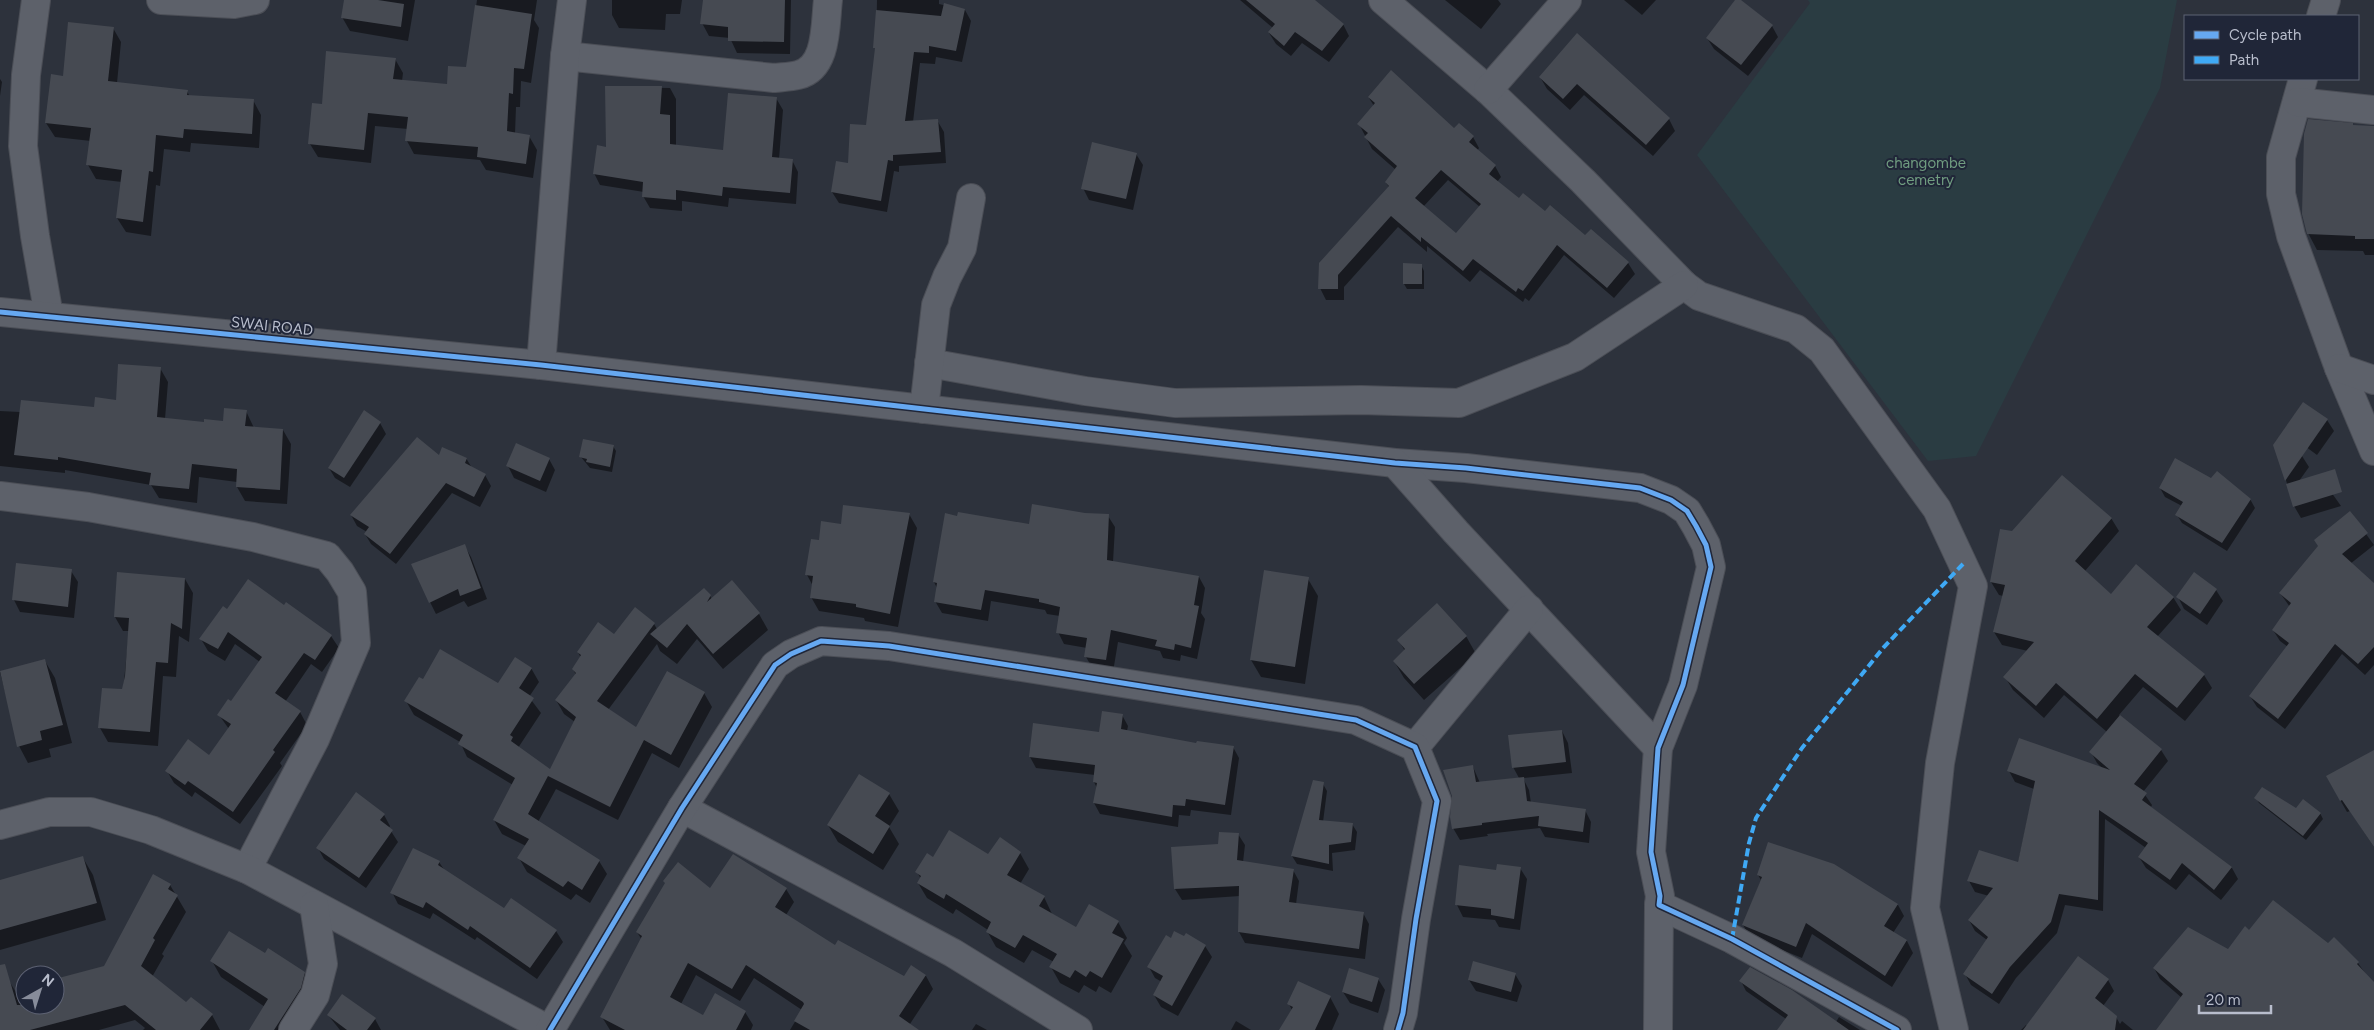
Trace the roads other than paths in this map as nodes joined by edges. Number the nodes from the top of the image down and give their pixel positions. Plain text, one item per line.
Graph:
1 (36, 0) edge
2 (161, 0) edge
3 (255, 0) edge
4 (572, 0) edge
5 (828, 0) edge
6 (1383, 0) edge
7 (1567, 0) edge
8 (2326, 0) edge
9 (2321, 15) edge
10 (565, 56) junction
11 (1488, 90) junction
12 (2300, 90) edge
13 (2374, 110) edge
14 (12, 148) edge
15 (971, 198) dead end
16 (1684, 285) junction
17 (0, 312) edge
18 (49, 316) junction
19 (929, 363) junction
20 (541, 365) junction
21 (2340, 368) junction
22 (2374, 380) edge
23 (924, 409) junction
24 (2374, 452) edge
25 (1395, 463) junction
26 (0, 496) edge
27 (1530, 609) junction
28 (1414, 747) junction
29 (1658, 748) junction
30 (682, 808) junction
31 (0, 825) edge
32 (247, 869) junction
33 (314, 905) junction
34 (1659, 905) junction
35 (293, 1030) edge
36 (550, 1030) edge
37 (1078, 1030) edge
38 (1398, 1030) edge
39 (1658, 1030) edge
40 (1897, 1030) edge
41 (1954, 1030) edge

1 - 14 street
2 - 3 street
4 - 10 street
5 - 10 street
6 - 11 street
7 - 11 street
8 - 9 street
10 - 20 street
11 - 16 street
12 - 13 street
12 - 21 street
14 - 18 street
15 - 19 street
16 - 19 street
16 - 41 street
17 - 18 street, SWAI ROAD
18 - 20 street, SWAI ROAD
19 - 23 street
20 - 23 street, SWAI ROAD
21 - 22 street
21 - 24 street
23 - 25 street, SWAI ROAD
25 - 27 street
25 - 29 street, SWAI ROAD
26 - 32 street
27 - 28 street
27 - 29 street
28 - 30 street
28 - 38 street
29 - 34 street, SWAI ROAD
30 - 36 street
30 - 37 street
31 - 32 street
32 - 33 street
33 - 35 street
33 - 36 street
34 - 39 street, SWAI ROAD
34 - 40 street

